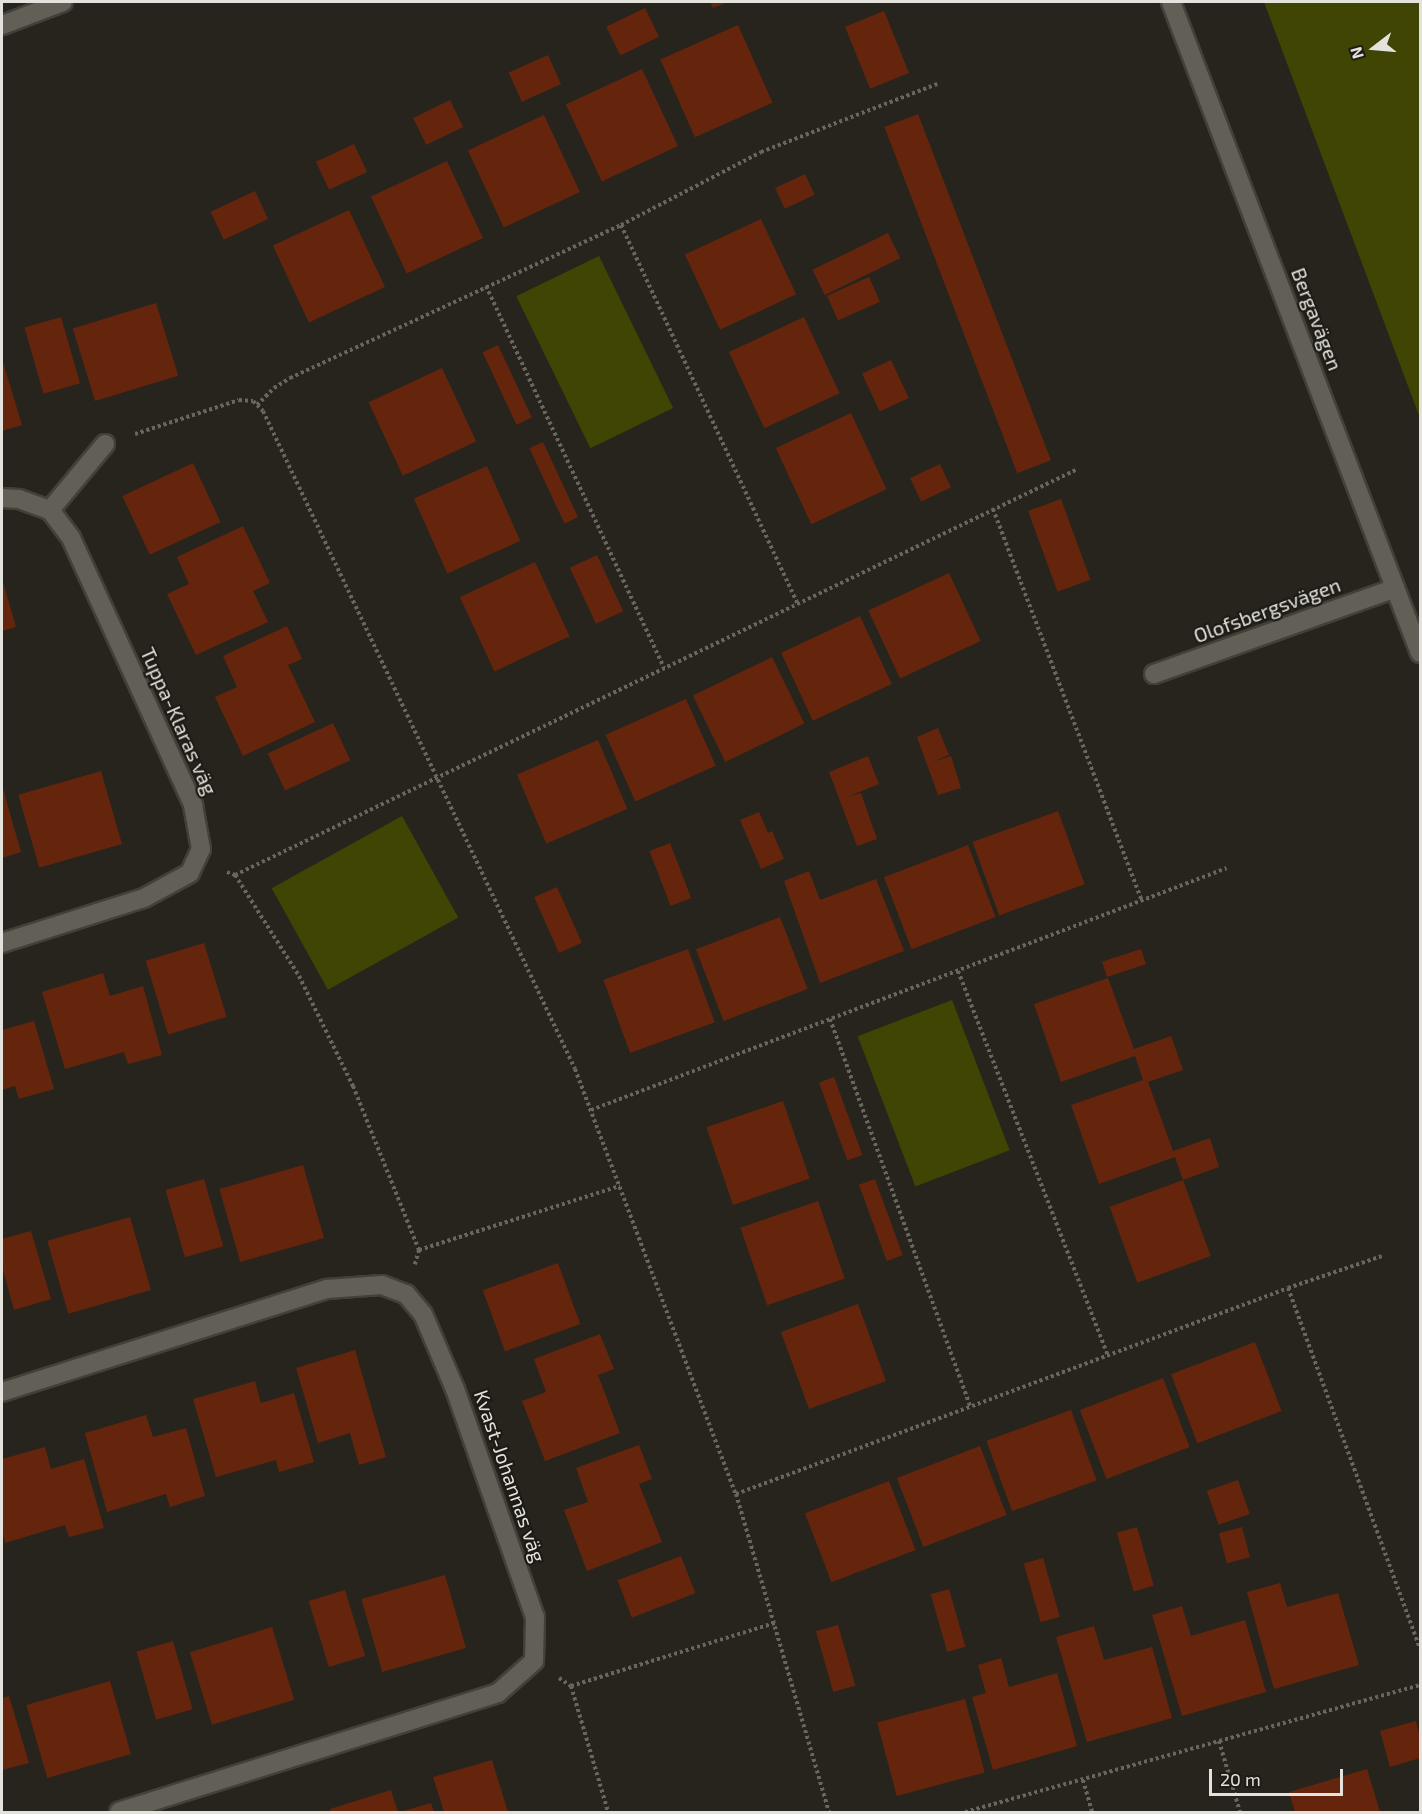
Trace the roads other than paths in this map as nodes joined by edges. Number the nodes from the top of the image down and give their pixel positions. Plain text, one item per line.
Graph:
1 (63, 2) edge
2 (1170, 2) edge
3 (2, 25) edge
4 (105, 444) road end
5 (2, 498) edge
6 (50, 510) junction
7 (1395, 588) junction
8 (1420, 653) edge
9 (1154, 674) dead end
10 (2, 943) edge
11 (2, 1392) edge
12 (119, 1812) edge

1 - 3 street
2 - 7 street, Bergavägen
4 - 6 street
5 - 6 street
6 - 10 street, Tuppa-Klaras väg
7 - 8 street, Bergavägen
7 - 9 street, Olofsbergsvägen
11 - 12 street, Kvast-Johannas väg

